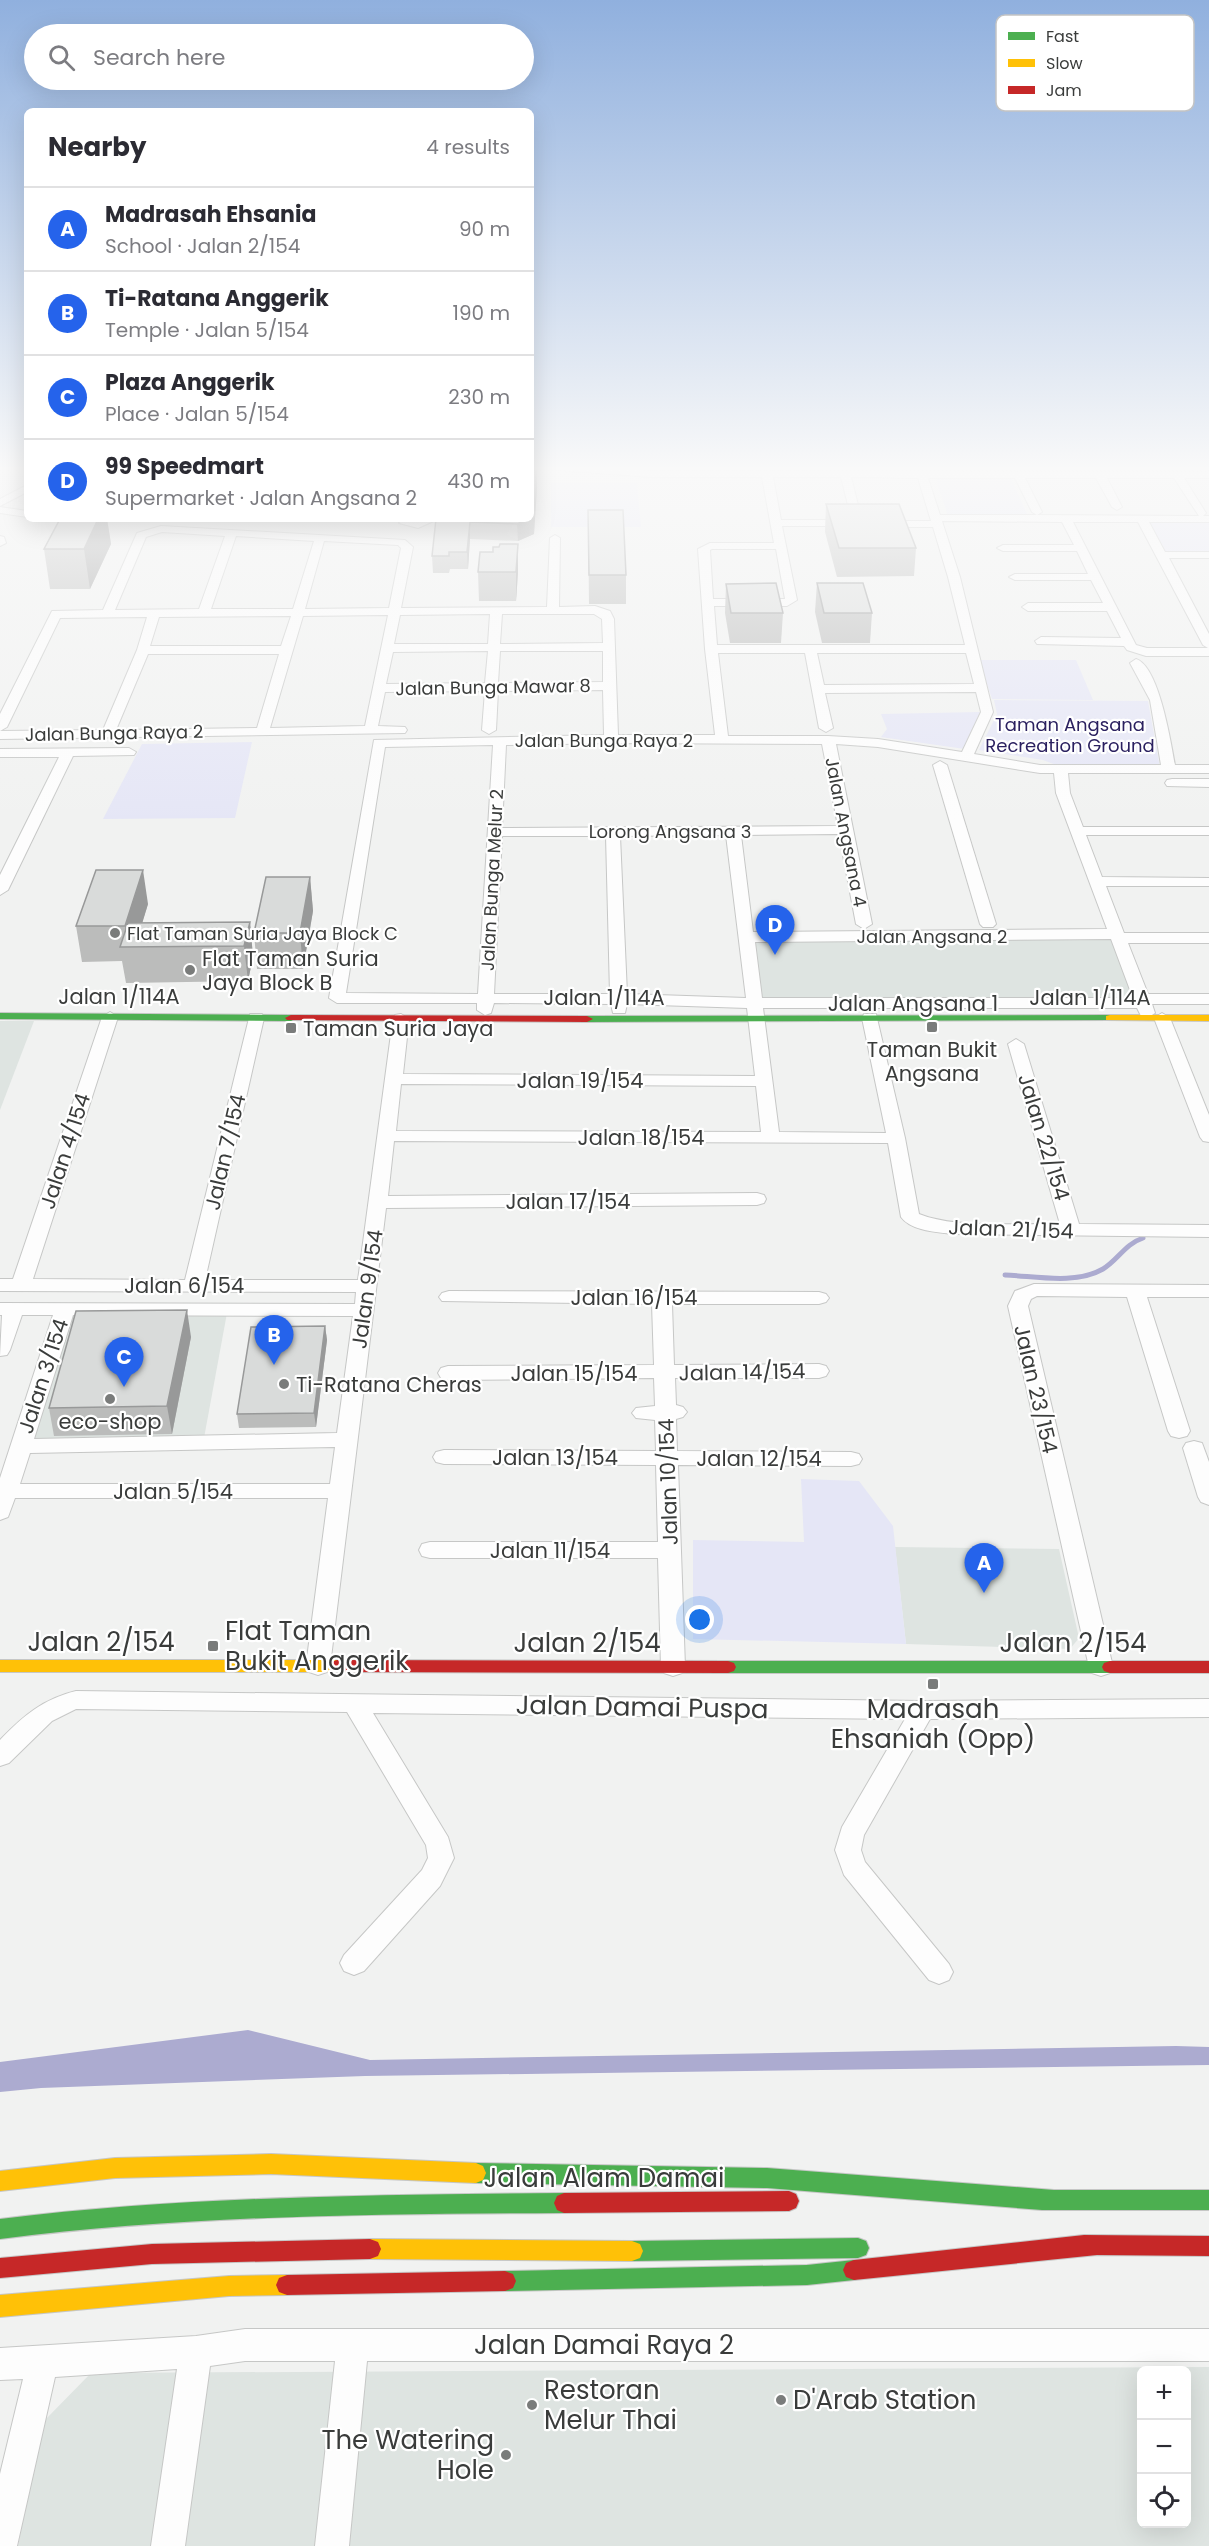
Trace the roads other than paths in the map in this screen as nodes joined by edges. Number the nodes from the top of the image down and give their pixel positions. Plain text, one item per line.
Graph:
1 (120, 585) edge
2 (214, 585) edge
3 (306, 585) edge
4 (398, 585) edge
5 (554, 585) edge
6 (707, 585) edge
7 (787, 585) edge
8 (954, 585) edge
9 (1099, 585) edge
10 (1178, 585) edge
11 (708, 603) junction
12 (1028, 607) dead end
13 (1111, 607) junction
14 (205, 610) dead end
15 (553, 610) junction
16 (496, 611) junction
17 (298, 612) junction
18 (393, 612) junction
19 (107, 614) junction
20 (154, 614) junction
21 (1041, 640) dead end
22 (1128, 642) junction
23 (1209, 645) edge
24 (493, 647) junction
25 (609, 647) junction
26 (386, 648) junction
27 (711, 649) junction
28 (810, 649) junction
29 (971, 649) junction
30 (143, 650) junction
31 (285, 650) junction
32 (1209, 652) edge
33 (1136, 663) dead end
34 (609, 686) junction
35 (490, 687) junction
36 (378, 688) junction
37 (982, 688) junction
38 (819, 689) junction
39 (0, 727) edge
40 (489, 730) junction
41 (263, 731) junction
42 (108, 733) junction
43 (610, 733) junction
44 (827, 734) junction
45 (0, 735) edge
46 (375, 737) junction
47 (722, 739) junction
48 (500, 741) junction
49 (129, 752) dead end
50 (0, 753) edge
51 (68, 753) junction
52 (969, 754) junction
53 (940, 765) dead end
54 (1169, 769) junction
55 (1209, 769) edge
56 (1061, 777) junction
57 (1209, 783) edge
58 (733, 830) junction
59 (844, 830) junction
60 (613, 831) junction
61 (1078, 831) junction
62 (1209, 831) edge
63 (495, 832) junction
64 (1097, 881) junction
65 (1209, 882) edge
66 (0, 890) edge
67 (864, 924) junction
68 (988, 924) junction
69 (746, 930) junction
70 (1116, 932) junction
71 (1209, 938) edge
72 (486, 999) junction
73 (618, 999) junction
74 (1209, 999) edge
75 (1149, 1009) junction
76 (757, 1011) junction
77 (0, 1016) edge
78 (110, 1017) junction
79 (256, 1018) junction
80 (619, 1018) junction
81 (870, 1018) junction
82 (1209, 1018) edge
83 (401, 1019) junction
84 (484, 1019) junction
85 (1016, 1044) dead end
86 (394, 1079) junction
87 (765, 1081) junction
88 (387, 1136) junction
89 (1209, 1137) edge
90 (771, 1138) junction
91 (896, 1138) junction
92 (757, 1199) dead end
93 (379, 1202) junction
94 (1072, 1231) junction
95 (1209, 1231) edge
96 (0, 1285) edge
97 (21, 1285) junction
98 (194, 1285) junction
99 (367, 1286) junction
100 (1135, 1291) junction
101 (1209, 1291) edge
102 (449, 1297) dead end
103 (662, 1298) junction
104 (819, 1298) dead end
105 (7, 1309) edge
106 (65, 1309) junction
107 (364, 1310) junction
108 (0, 1350) edge
109 (819, 1371) dead end
110 (447, 1373) dead end
111 (664, 1373) junction
112 (671, 1412) junction
113 (643, 1413) dead end
114 (1179, 1431) dead end
115 (347, 1440) junction
116 (21, 1446) junction
117 (1194, 1448) dead end
118 (444, 1457) dead end
119 (667, 1457) junction
120 (851, 1459) dead end
121 (340, 1491) junction
122 (1209, 1497) edge
123 (3, 1502) edge
124 (430, 1550) dead end
125 (670, 1550) junction
126 (0, 1666) edge
127 (318, 1666) junction
128 (673, 1667) junction
129 (1101, 1667) junction
130 (1209, 1667) edge
131 (355, 1704) junction
132 (1209, 1708) edge
133 (923, 1710) junction
134 (0, 1756) edge
135 (354, 1963) dead end
136 (939, 1972) dead end
137 (0, 2181) edge
138 (1054, 2200) junction
139 (1209, 2200) edge
140 (804, 2201) dead end
141 (887, 2201) dead end
142 (0, 2229) edge
143 (1098, 2245) junction
144 (1209, 2246) edge
145 (944, 2247) dead end
146 (872, 2248) dead end
147 (0, 2268) edge
148 (0, 2306) edge
149 (353, 2345) junction
150 (1209, 2345) edge
151 (196, 2352) junction
152 (43, 2360) junction
153 (0, 2364) edge
154 (0, 2546) edge
155 (168, 2546) edge
156 (332, 2546) edge

1 - 19 street
2 - 14 street
3 - 17 street
4 - 18 street
5 - 15 street
6 - 11 street
7 - 11 street
8 - 29 street
9 - 13 street
10 - 23 street
11 - 27 street
12 - 13 street
13 - 22 street
15 - 16 street
15 - 25 street
16 - 18 street
16 - 24 street
17 - 18 street
17 - 20 street
17 - 31 street
18 - 26 street
19 - 20 street
19 - 39 street
20 - 30 street
21 - 22 street
22 - 32 street
24 - 25 street
24 - 26 street
24 - 35 street
25 - 34 street
26 - 36 street
27 - 28 street
27 - 47 street
28 - 29 street
28 - 38 street, Jalan Angsana 4
29 - 37 street
30 - 31 street
30 - 42 street
31 - 41 street
33 - 54 street
34 - 35 street, Jalan Bunga Mawar 8
34 - 43 street
35 - 36 street, Jalan Bunga Mawar 8
35 - 40 street
36 - 46 street
37 - 38 street
37 - 52 street
38 - 44 street, Jalan Angsana 4
40 - 43 street
40 - 46 street
41 - 42 street, Jalan Bunga Raya 2
41 - 46 street, Jalan Bunga Raya 2
42 - 45 street, Jalan Bunga Raya 2
43 - 47 street, Jalan Bunga Raya 2
43 - 48 street, Jalan Bunga Raya 2
44 - 47 street, Jalan Bunga Raya 2
44 - 52 street, Jalan Bunga Raya 2
44 - 59 street, Jalan Angsana 4
46 - 48 street, Jalan Bunga Raya 2
46 - 72 street, Jalan Angsana 1
48 - 63 street, Jalan Bunga Melur 2
49 - 51 street
50 - 51 street
51 - 66 street
52 - 56 street, Jalan Bunga Raya 2
53 - 68 street
54 - 55 street
54 - 56 street
56 - 57 street
56 - 61 street
58 - 59 street, Lorong Angsana 3
58 - 60 street, Lorong Angsana 3
58 - 69 street
59 - 67 street, Jalan Angsana 4
60 - 63 street, Lorong Angsana 3
60 - 73 street
61 - 62 street
61 - 64 street
63 - 72 street, Jalan Bunga Melur 2
64 - 65 street
64 - 70 street
67 - 68 street
67 - 69 street
68 - 70 street
69 - 70 street, Jalan Angsana 2
69 - 76 street
70 - 71 street
70 - 75 street
72 - 73 street, Jalan Angsana 1
72 - 84 street, Jalan Bunga Melur 2
73 - 76 street, Jalan Angsana 1
73 - 80 street
74 - 75 street, Jalan Angsana 1
75 - 76 street, Jalan Angsana 1
75 - 81 main road, Jalan 1/114A
75 - 82 main road, Jalan 1/114A
75 - 89 street
76 - 80 main road, Jalan 1/114A
76 - 81 main road, Jalan 1/114A
76 - 87 street
77 - 78 main road, Jalan 1/114A
78 - 79 main road, Jalan 1/114A
78 - 97 street, Jalan 4/154
79 - 83 main road, Jalan 1/114A
79 - 98 street, Jalan 7/154
80 - 84 main road, Jalan 1/114A
81 - 91 street, Jalan 21/154
83 - 84 main road, Jalan 1/114A
83 - 86 street, Jalan 9/154
85 - 94 street, Jalan 22/154
86 - 87 street, Jalan 19/154
86 - 88 street, Jalan 9/154
87 - 90 street
88 - 90 street, Jalan 18/154
88 - 93 street, Jalan 9/154
90 - 91 street, Jalan 18/154
91 - 94 street, Jalan 21/154
92 - 93 street, Jalan 17/154
93 - 99 street, Jalan 9/154
94 - 95 street, Jalan 21/154
96 - 97 street, Jalan 6/154
97 - 98 street, Jalan 6/154
98 - 99 street, Jalan 6/154
99 - 107 street, Jalan 9/154
100 - 101 street, Jalan 23/154
100 - 114 street
100 - 129 street, Jalan 23/154
102 - 103 street, Jalan 16/154
103 - 104 street, Jalan 16/154
103 - 111 street, Jalan 10/154
105 - 106 street
105 - 108 street
106 - 107 street
106 - 116 street, Jalan 3/154
107 - 115 street, Jalan 9/154
109 - 111 street, Jalan 14/154
110 - 111 street, Jalan 15/154
111 - 112 street, Jalan 10/154
112 - 113 street
112 - 119 street, Jalan 10/154
115 - 116 street
115 - 121 street, Jalan 9/154
116 - 123 street, Jalan 3/154
117 - 122 street
118 - 119 street, Jalan 13/154
119 - 120 street, Jalan 12/154
119 - 125 street, Jalan 10/154
121 - 123 street, Jalan 5/154
121 - 127 street, Jalan 9/154
124 - 125 street, Jalan 11/154
125 - 128 street, Jalan 10/154
126 - 127 main road, Jalan 2/154
127 - 128 main road, Jalan 2/154
128 - 129 main road, Jalan 2/154
129 - 130 main road, Jalan 2/154
131 - 133 street, Jalan Damai Puspa
131 - 134 street, Jalan Damai Puspa
131 - 135 street
132 - 133 street, Jalan Damai Puspa
133 - 136 street
137 - 138 main road
138 - 139 main road
138 - 141 main road
140 - 142 main road, Jalan Alam Damai
143 - 144 main road
143 - 145 main road
143 - 148 main road
146 - 147 main road
149 - 150 street, Jalan Damai Raya 2
149 - 151 street, Jalan Damai Raya 2
149 - 156 street
151 - 152 street, Jalan Damai Raya 2
151 - 155 street
152 - 153 street, Jalan Damai Raya 2
152 - 154 street

